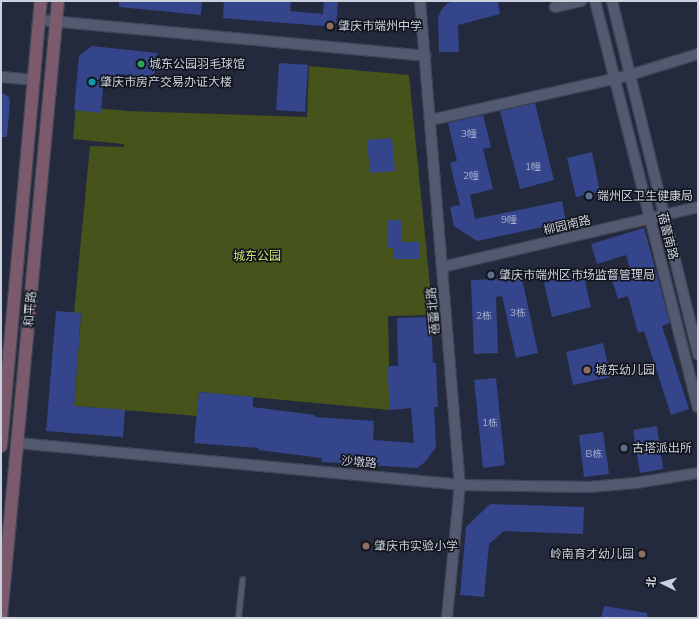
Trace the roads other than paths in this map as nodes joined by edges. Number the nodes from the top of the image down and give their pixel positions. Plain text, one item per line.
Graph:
1 (41, 1) edge
2 (58, 1) edge
3 (420, 1) edge
4 (581, 1) edge
5 (595, 1) edge
6 (612, 1) edge
7 (555, 7) dead end
8 (40, 20) junction
9 (56, 22) junction
10 (698, 54) edge
11 (425, 56) junction
12 (630, 75) junction
13 (1, 77) edge
14 (615, 79) junction
15 (33, 80) junction
16 (431, 120) junction
17 (698, 207) edge
18 (663, 215) junction
19 (650, 218) junction
20 (442, 268) junction
21 (698, 354) edge
22 (5, 361) edge
23 (698, 407) edge
24 (18, 443) junction
25 (1, 446) edge
26 (698, 473) edge
27 (460, 485) junction
28 (242, 579) dead end
29 (1, 618) edge
30 (238, 618) edge
31 (447, 618) edge

1 - 8 main road, 和平路
2 - 9 main road, 和平路
3 - 11 street, 蓓蕾北路
4 - 7 street
5 - 14 street, 蓓蕾南路
6 - 12 street, 蓓蕾南路
8 - 9 street
8 - 15 main road, 和平路
9 - 11 street
9 - 24 main road, 和平路
10 - 12 street
11 - 16 street, 蓓蕾北路
12 - 14 street
12 - 18 street, 蓓蕾南路
13 - 15 street
14 - 16 street
14 - 19 street, 蓓蕾南路
15 - 22 main road, 和平路
16 - 20 street, 蓓蕾北路
17 - 18 street, 柳园南路
18 - 19 street, 柳园南路
18 - 21 street, 蓓蕾南路
19 - 20 street, 柳园南路
19 - 23 street, 蓓蕾南路
20 - 27 street, 蓓蕾北路
22 - 25 main road, 和平路
24 - 27 street, 沙墩路
24 - 29 main road, 和平路
26 - 27 street, 沙墩路
27 - 31 street, 蓓蕾北路
28 - 30 lane

